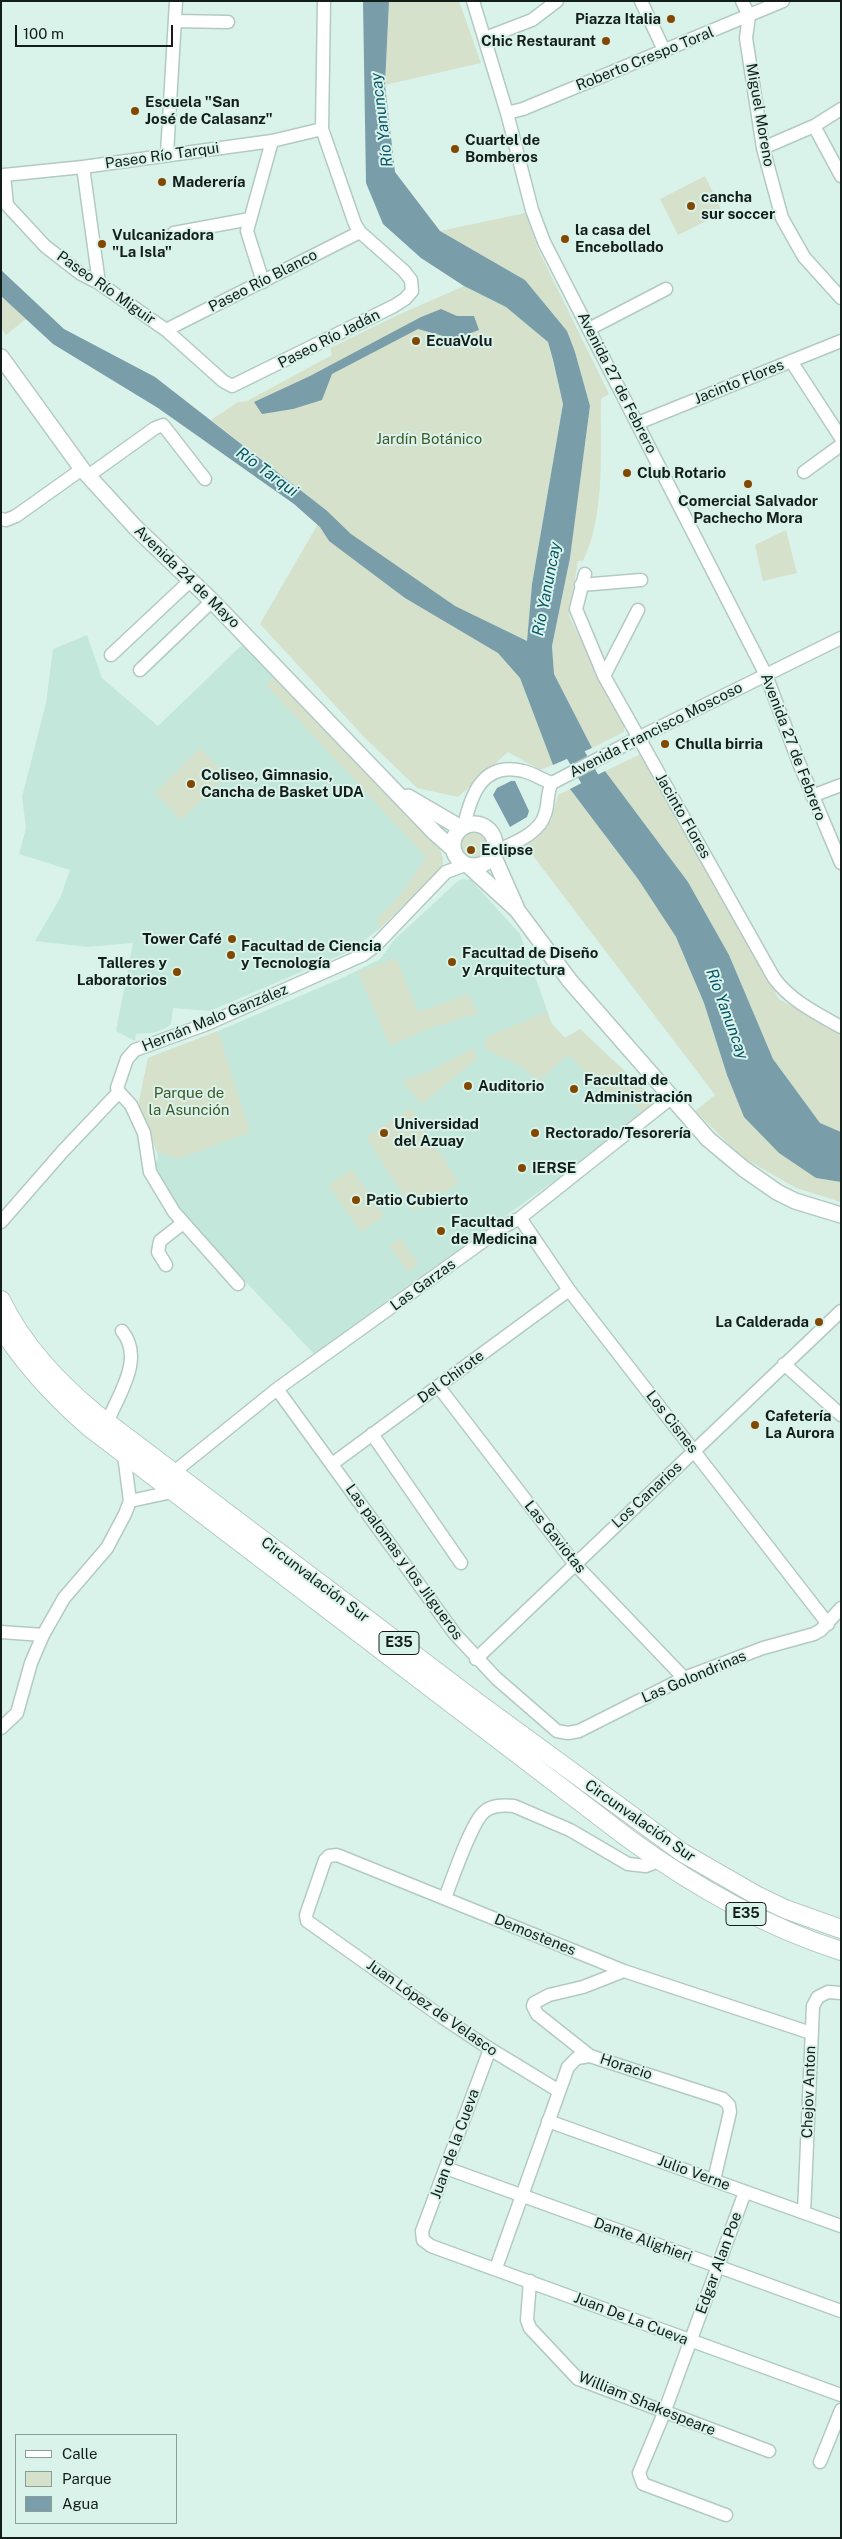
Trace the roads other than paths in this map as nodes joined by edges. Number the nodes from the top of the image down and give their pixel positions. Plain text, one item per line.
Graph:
1 (176, 1) edge
2 (324, 1) edge
3 (473, 1) edge
4 (557, 1) edge
5 (641, 1) edge
6 (742, 1) edge
7 (783, 1) edge
8 (749, 16) junction
9 (175, 21) junction
10 (228, 22) dead end
11 (485, 38) junction
12 (664, 50) junction
13 (841, 109) edge
14 (507, 113) junction
15 (814, 126) junction
16 (322, 129) junction
17 (272, 141) junction
18 (763, 148) junction
19 (168, 154) junction
20 (83, 167) junction
21 (2, 174) edge
22 (841, 176) edge
23 (250, 219) junction
24 (360, 232) junction
25 (174, 233) dead end
26 (263, 282) junction
27 (99, 283) junction
28 (666, 289) dead end
29 (841, 298) edge
30 (589, 329) junction
31 (166, 330) junction
32 (841, 340) edge
33 (1, 357) edge
34 (791, 361) junction
35 (232, 386) joint
36 (638, 423) junction
37 (841, 438) edge
38 (841, 445) edge
39 (85, 472) junction
40 (804, 472) dead end
41 (205, 479) dead end
42 (1, 519) edge
43 (191, 580) junction
44 (640, 580) dead end
45 (212, 600) junction
46 (638, 610) dead end
47 (841, 638) edge
48 (110, 655) dead end
49 (140, 670) dead end
50 (766, 675) junction
51 (604, 676) junction
52 (638, 738) junction
53 (388, 783) junction
54 (552, 783) junction
55 (841, 785) edge
56 (812, 796) junction
57 (462, 827) junction
58 (453, 850) junction
59 (493, 854) junction
60 (841, 862) edge
61 (467, 866) junction
62 (446, 872) junction
63 (517, 910) junction
64 (841, 1027) edge
65 (119, 1092) junction
66 (671, 1098) junction
67 (841, 1215) edge
68 (520, 1218) junction
69 (1, 1222) edge
70 (183, 1223) junction
71 (166, 1265) dead end
72 (238, 1284) dead end
73 (570, 1290) junction
74 (1, 1300) edge
75 (841, 1311) edge
76 (1, 1328) edge
77 (122, 1332) dead end
78 (784, 1364) junction
79 (438, 1386) junction
80 (277, 1389) junction
81 (841, 1415) edge
82 (107, 1423) junction
83 (372, 1434) junction
84 (694, 1451) junction
85 (124, 1455) junction
86 (332, 1464) junction
87 (174, 1472) junction
88 (172, 1492) junction
89 (130, 1501) junction
90 (461, 1563) dead end
91 (574, 1563) junction
92 (841, 1608) edge
93 (828, 1624) junction
94 (1, 1632) edge
95 (43, 1635) junction
96 (476, 1658) junction
97 (684, 1678) junction
98 (544, 1722) joint
99 (1, 1728) edge
100 (660, 1861) junction
101 (445, 1898) junction
102 (307, 1921) joint
103 (841, 1929) edge
104 (841, 1951) edge
105 (624, 1971) junction
106 (841, 1993) edge
107 (811, 2033) junction
108 (490, 2049) junction
109 (590, 2056) junction
110 (559, 2090) junction
111 (548, 2121) junction
112 (446, 2168) junction
113 (714, 2180) junction
114 (745, 2192) junction
115 (521, 2196) junction
116 (804, 2213) junction
117 (841, 2226) edge
118 (423, 2240) joint
119 (718, 2267) junction
120 (496, 2268) junction
121 (530, 2281) junction
122 (841, 2311) edge
123 (690, 2341) junction
124 (841, 2395) edge
125 (841, 2410) edge
126 (664, 2412) junction
127 (769, 2451) dead end
128 (820, 2462) dead end
129 (726, 2515) dead end

1 - 9 street
2 - 16 street
3 - 11 street, Avenida 27 de Febrero
4 - 11 street
5 - 12 street
6 - 8 street
7 - 8 street, Roberto Crespo Toral
8 - 12 street, Roberto Crespo Toral
8 - 18 street, Miguel Moreno
9 - 10 street
9 - 19 street
11 - 14 street, Avenida 27 de Febrero
12 - 14 street, Roberto Crespo Toral
13 - 15 street
14 - 30 street, Avenida 27 de Febrero
15 - 18 street
15 - 22 street
16 - 17 street, Paseo Río Tarqui
16 - 24 street
17 - 19 street, Paseo Río Tarqui
17 - 23 street
18 - 29 street, Miguel Moreno
19 - 20 street, Paseo Río Tarqui
20 - 21 street, Paseo Río Tarqui
20 - 27 street
21 - 27 street, Paseo Río Miguir
23 - 25 street
23 - 26 street
24 - 26 street, Paseo Río Blanco
24 - 35 street, Paseo Río Jadán
26 - 31 street, Paseo Río Blanco
27 - 31 street, Paseo Río Miguir
28 - 30 street
30 - 36 street, Avenida 27 de Febrero
31 - 35 street, Paseo Río Miguir
32 - 34 street, Jacinto Flores
33 - 39 main road, Avenida 24 de Mayo
34 - 36 street, Jacinto Flores
34 - 37 street
36 - 50 street, Avenida 27 de Febrero
38 - 40 street
39 - 41 street
39 - 42 street
39 - 43 main road, Avenida 24 de Mayo
43 - 45 main road, Avenida 24 de Mayo
43 - 48 street
44 - 51 street, Jacinto Flores
45 - 49 street
45 - 53 main road, Avenida 24 de Mayo
46 - 51 street
47 - 50 street, Avenida Francisco Moscoso
50 - 52 street, Avenida Francisco Moscoso
50 - 56 street, Avenida 27 de Febrero
51 - 52 street, Jacinto Flores
52 - 54 street, Avenida Francisco Moscoso
52 - 64 street, Jacinto Flores
53 - 57 main road, Avenida 24 de Mayo
53 - 58 main road, Avenida 24 de Mayo
54 - 57 street, Avenida Francisco Moscoso
54 - 59 street, Avenida Francisco Moscoso
55 - 56 street
56 - 60 street, Avenida 27 de Febrero
57 - 58 main road
57 - 59 main road
58 - 61 main road
58 - 62 street, Hernán Malo Ganzález
59 - 61 main road
59 - 63 main road
61 - 62 street, Hernán Malo Ganzález
61 - 63 main road
62 - 65 street, Hernán Malo Ganzález
63 - 66 main road
65 - 69 street
65 - 70 street
66 - 67 main road
66 - 68 street, Las Garzas
68 - 73 street, Los Cisnes
68 - 80 street, Las Garzas
70 - 71 street
70 - 72 street
73 - 79 street, Del Chirote
73 - 84 street, Los Cisnes
74 - 82 highway, Circunvalación Sur / E35
75 - 78 street, Los Canarios
76 - 85 highway, Circunvalación Sur / E35
77 - 82 street
78 - 81 street
78 - 84 street, Los Canarios
79 - 83 street, Del Chirote
79 - 91 street, Las Gaviotas
80 - 86 street, Las palomas y los Jilgueros
80 - 87 street, Las Garzas
82 - 87 highway, Circunvalación Sur / E35
83 - 86 street, Del Chirote
83 - 90 street
84 - 91 street, Los Canarios
84 - 93 street, Los Cisnes
85 - 88 highway, Circunvalación Sur / E35
85 - 89 street
86 - 96 street, Las palomas y los Jilgueros
87 - 103 highway, Circunvalación Sur / E35
88 - 89 street
88 - 100 highway, Circunvalación Sur / E35
89 - 95 street
91 - 96 street, Los Canarios
91 - 97 street, Las Gaviotas
92 - 93 street, Las Golondrinas
93 - 97 street, Las Golondrinas
94 - 95 street
95 - 99 street
96 - 98 street, Las palomas y los Jilgueros
97 - 98 street, Las Golondrinas
100 - 101 street
100 - 104 highway, Circunvalación Sur / E35
101 - 102 street, Demostenes
101 - 105 street, Demostenes
102 - 108 street, Juan López de Velasco
105 - 107 street, Demostenes
105 - 109 street
106 - 107 street, Chejov Anton
107 - 116 street, Chejov Anton
108 - 110 street, Juan López de Velasco
108 - 112 street, Juan de la Cueva
109 - 110 street, Horacio
109 - 113 street, Horacio
110 - 111 street, Horacio
111 - 113 street, Julio Verne
111 - 115 street, Horacio
112 - 115 street, Dante Alighieri
112 - 118 street, Juan de la Cueva
113 - 114 street, Julio Verne
114 - 116 street, Julio Verne
114 - 119 street, Edgar Alan Poe
115 - 119 street, Dante Alighieri
115 - 120 street, Horacio
116 - 117 street, Julio Verne
118 - 120 street, Juan De La Cueva
119 - 122 street, Dante Alighieri
119 - 123 street, Edgar Alan Poe
120 - 121 street, Juan De La Cueva
121 - 123 street, Juan De La Cueva
121 - 126 street, William Shakespeare
123 - 124 street, Juan De La Cueva
123 - 126 street, Edgar Alan Poe
125 - 128 street
126 - 127 street, William Shakespeare
126 - 129 street, Edgar Alan Poe

